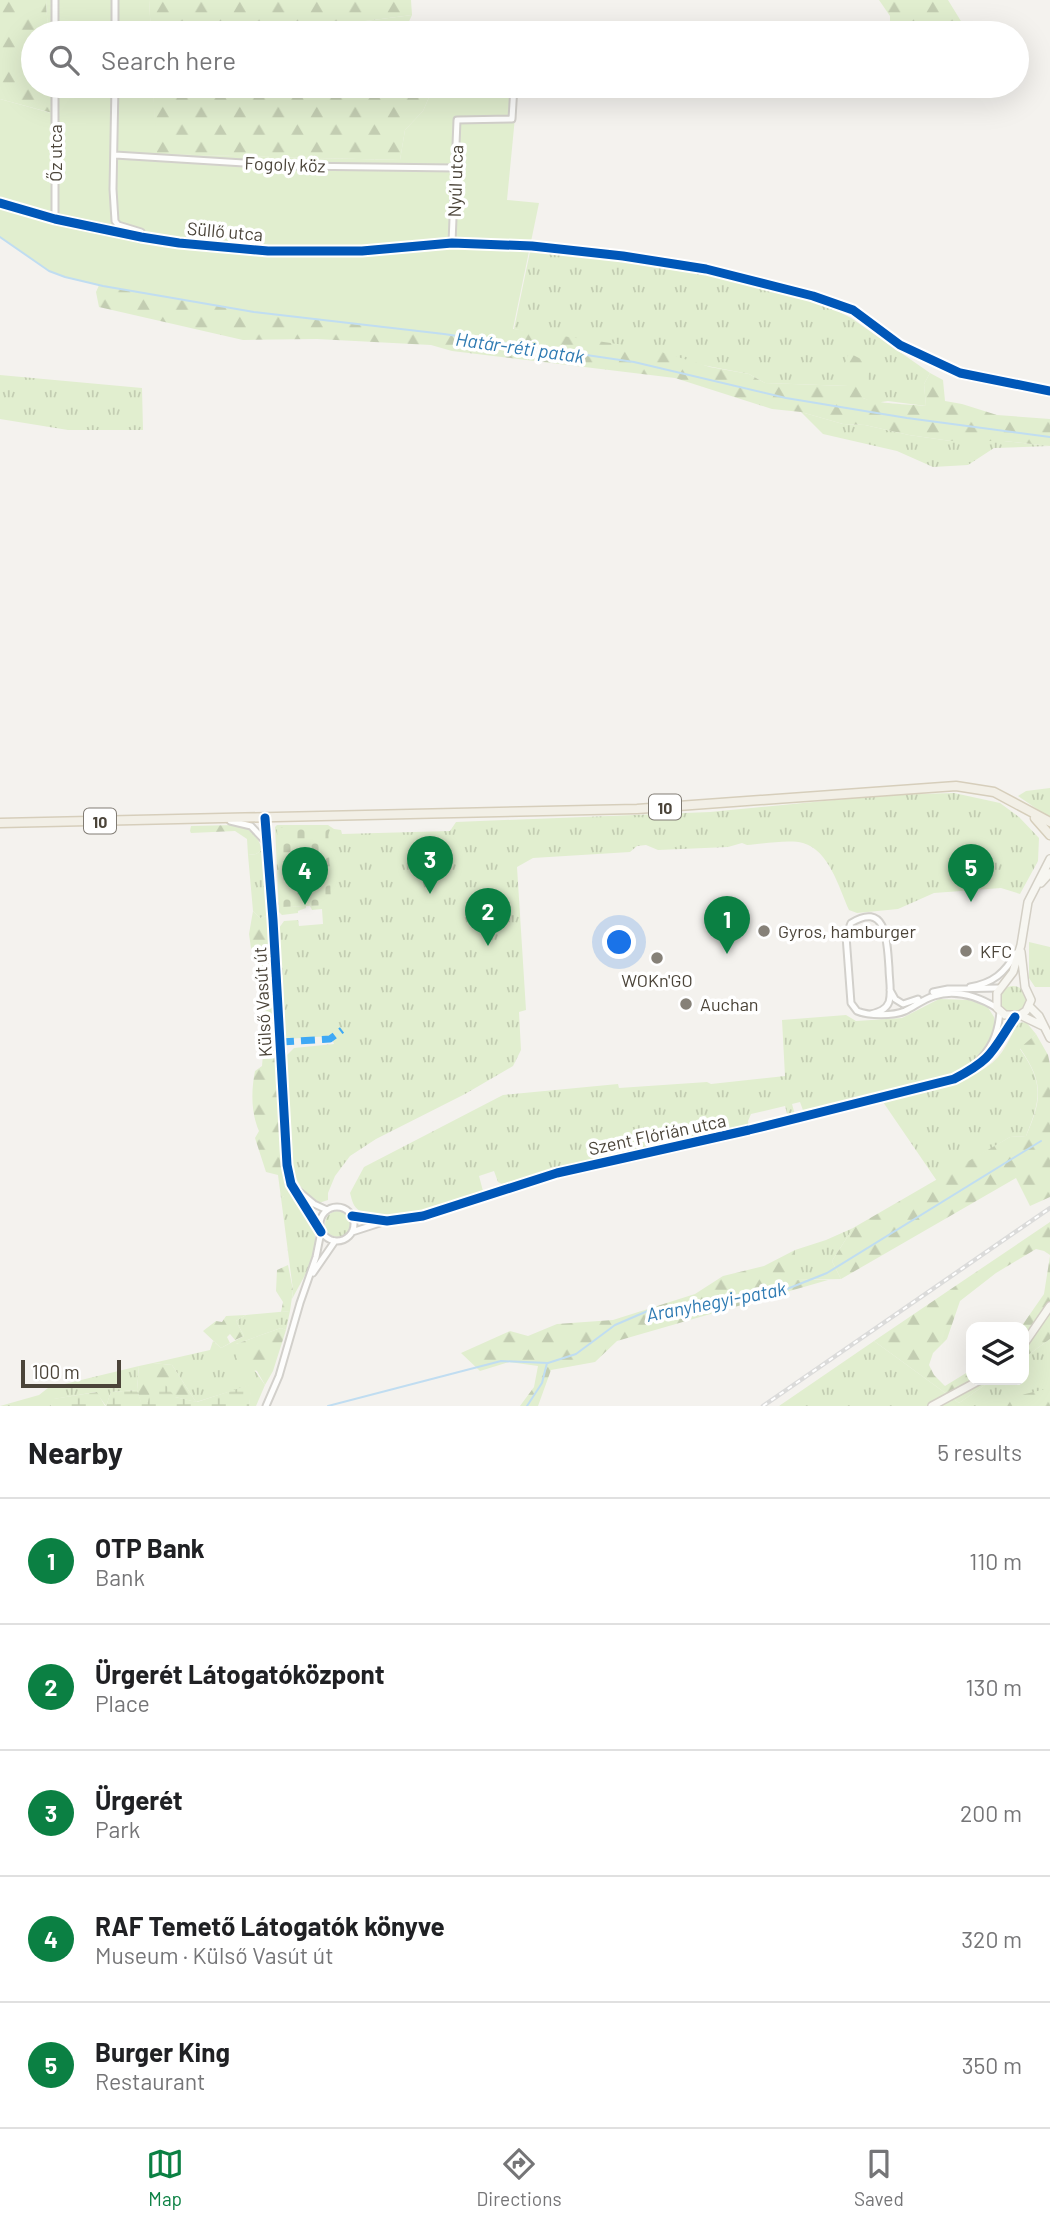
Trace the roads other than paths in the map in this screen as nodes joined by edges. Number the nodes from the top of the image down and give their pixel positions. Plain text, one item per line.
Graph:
1 (55, 0) edge
2 (115, 0) edge
3 (55, 21) edge
4 (115, 21) edge
5 (55, 98) edge
6 (115, 98) edge
7 (513, 98) edge
8 (115, 155) junction
9 (455, 168) junction
10 (0, 203) edge
11 (55, 219) junction
12 (141, 237) junction
13 (452, 243) junction
14 (1050, 391) edge
15 (1023, 806) junction
16 (265, 818) junction
17 (220, 819) junction
18 (1050, 822) edge
19 (0, 823) edge
20 (1050, 835) edge
21 (267, 844) junction
22 (1050, 859) edge
23 (1050, 873) edge
24 (1033, 892) junction
25 (1021, 945) junction
26 (1002, 986) junction
27 (1025, 986) junction
28 (961, 989) junction
29 (890, 990) junction
30 (1030, 1006) junction
31 (999, 1009) junction
32 (871, 1014) junction
33 (1018, 1016) junction
34 (1042, 1026) junction
35 (1050, 1038) edge
36 (969, 1071) junction
37 (291, 1184) junction
38 (327, 1210) junction
39 (352, 1216) junction
40 (387, 1221) junction
41 (321, 1229) junction
42 (352, 1232) junction
43 (335, 1241) junction
44 (310, 1277) junction
45 (1050, 1306) edge
46 (1029, 1337) edge
47 (971, 1385) edge
48 (266, 1406) edge
49 (932, 1406) edge

1 - 3 street
2 - 4 street
5 - 11 street, Őz utca
6 - 8 street
7 - 9 street, Nyúl utca
8 - 9 street, Fogoly köz
8 - 12 street
9 - 13 street, Nyúl utca
10 - 11 street, Süllő utca
11 - 12 street, Süllő utca
12 - 13 street, Süllő utca
13 - 14 street, Süllő utca
15 - 16 main road, 10
15 - 18 main road, 10
15 - 20 main road, 10
16 - 17 main road, 10
16 - 21 street, Külső Vasút út
17 - 19 main road, 10
17 - 21 street
21 - 37 street, Külső Vasút út
22 - 24 street
23 - 24 street
24 - 25 street
25 - 26 street
25 - 27 street
25 - 28 street
26 - 27 street
26 - 28 street
26 - 31 street
27 - 30 street
28 - 29 street
29 - 32 street
29 - 32 street
30 - 33 street
30 - 34 street
31 - 32 street
31 - 33 street
31 - 36 street, Szent Flórián utca
33 - 34 street
33 - 36 street, Szent Flórián utca
34 - 35 street
36 - 40 street, Szent Flórián utca
37 - 38 street
37 - 41 street, Külső Vasút út
38 - 39 street
38 - 41 street
39 - 40 street, Szent Flórián utca
39 - 42 street
40 - 42 street, Szent Flórián utca
41 - 43 street
41 - 44 street
42 - 43 street
43 - 44 street
44 - 48 street
45 - 46 street
47 - 49 street

